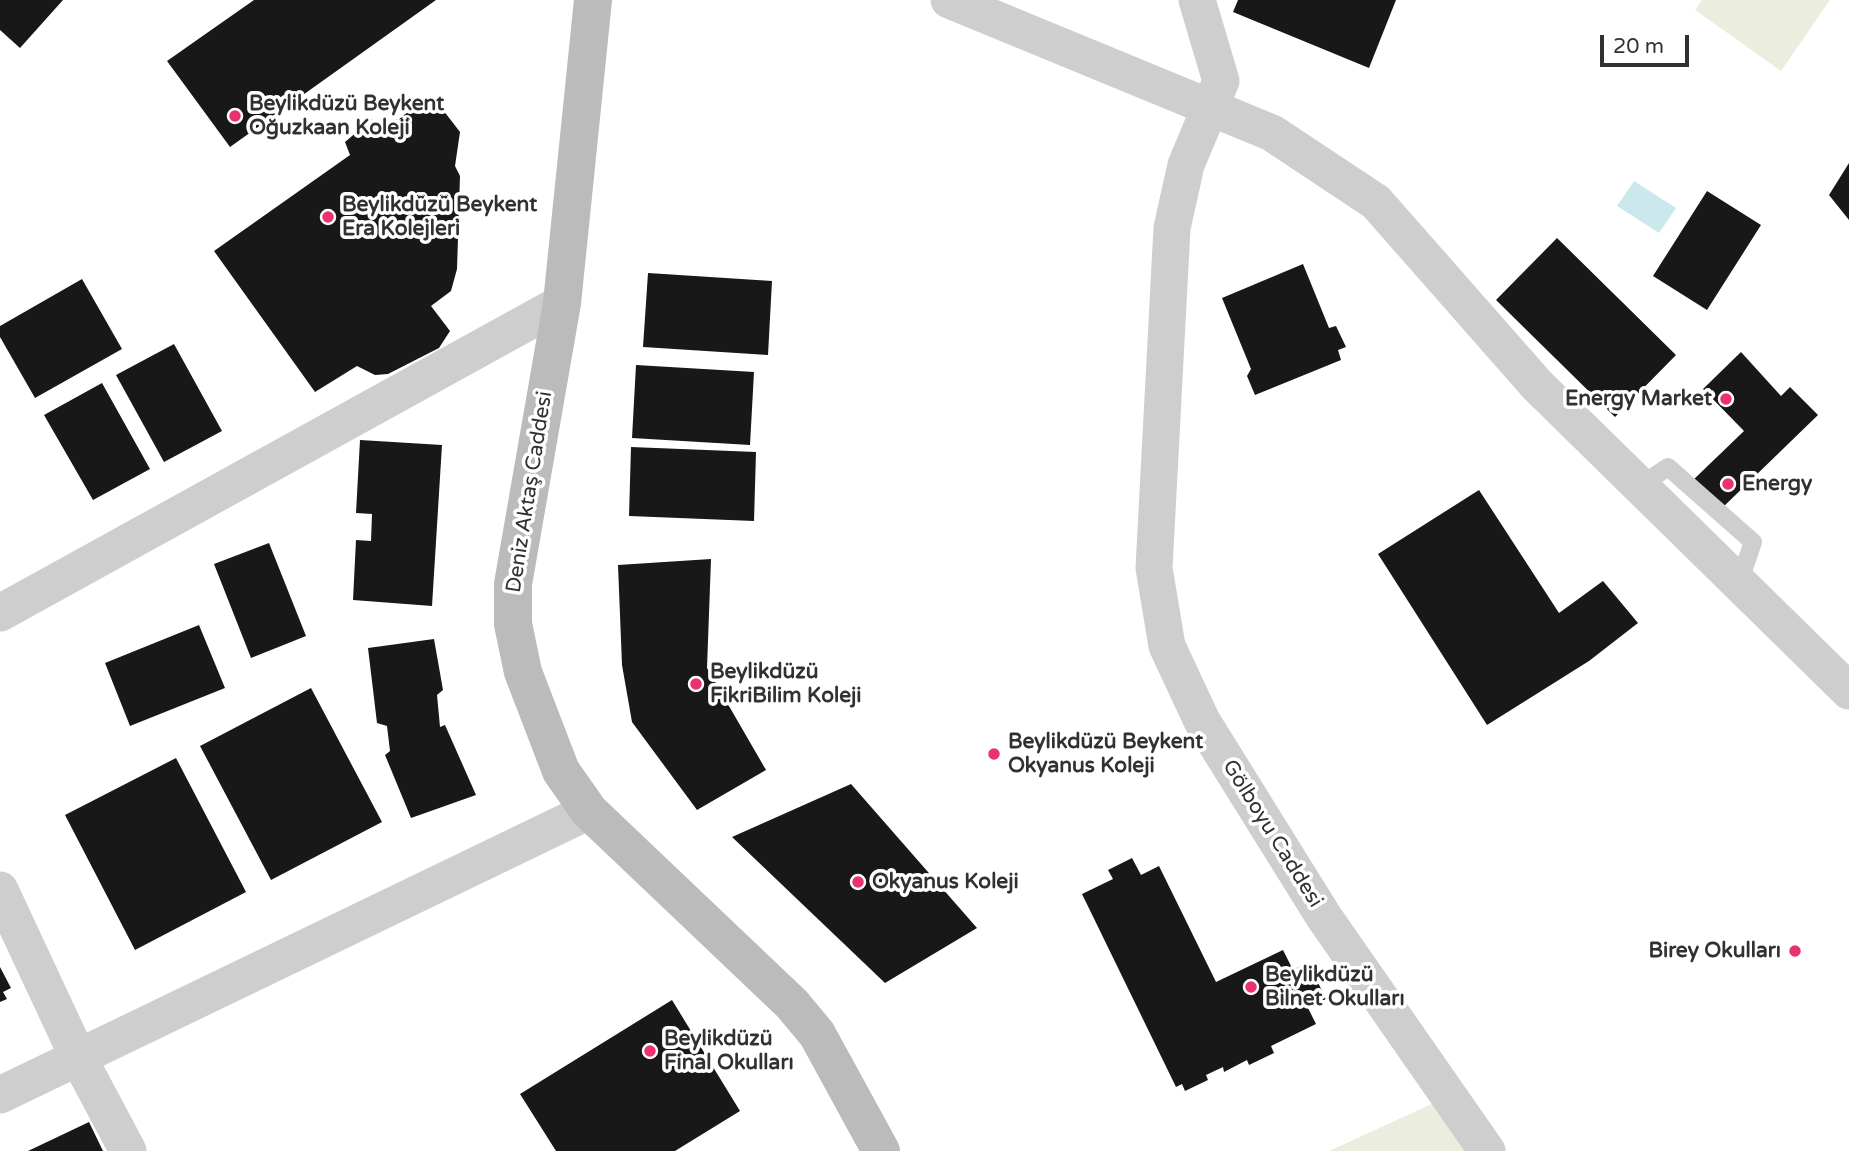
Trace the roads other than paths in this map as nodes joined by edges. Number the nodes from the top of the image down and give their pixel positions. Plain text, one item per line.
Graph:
1 (593, 0) edge
2 (949, 0) edge
3 (1197, 0) edge
4 (1211, 109) junction
5 (562, 303) junction
6 (0, 613) edge
7 (1849, 691) edge
8 (589, 811) junction
9 (0, 890) edge
10 (77, 1055) junction
11 (0, 1095) edge
12 (128, 1151) edge
13 (881, 1151) edge
14 (1488, 1151) edge

1 - 5 street, Deniz Aktaş Caddesi
2 - 4 street
3 - 4 street, Gölboyu Caddesi
4 - 7 street
4 - 14 street, Gölboyu Caddesi
5 - 6 street
5 - 8 street, Deniz Aktaş Caddesi
8 - 10 street
8 - 13 street, Deniz Aktaş Caddesi
9 - 10 street
10 - 11 street
10 - 12 street

